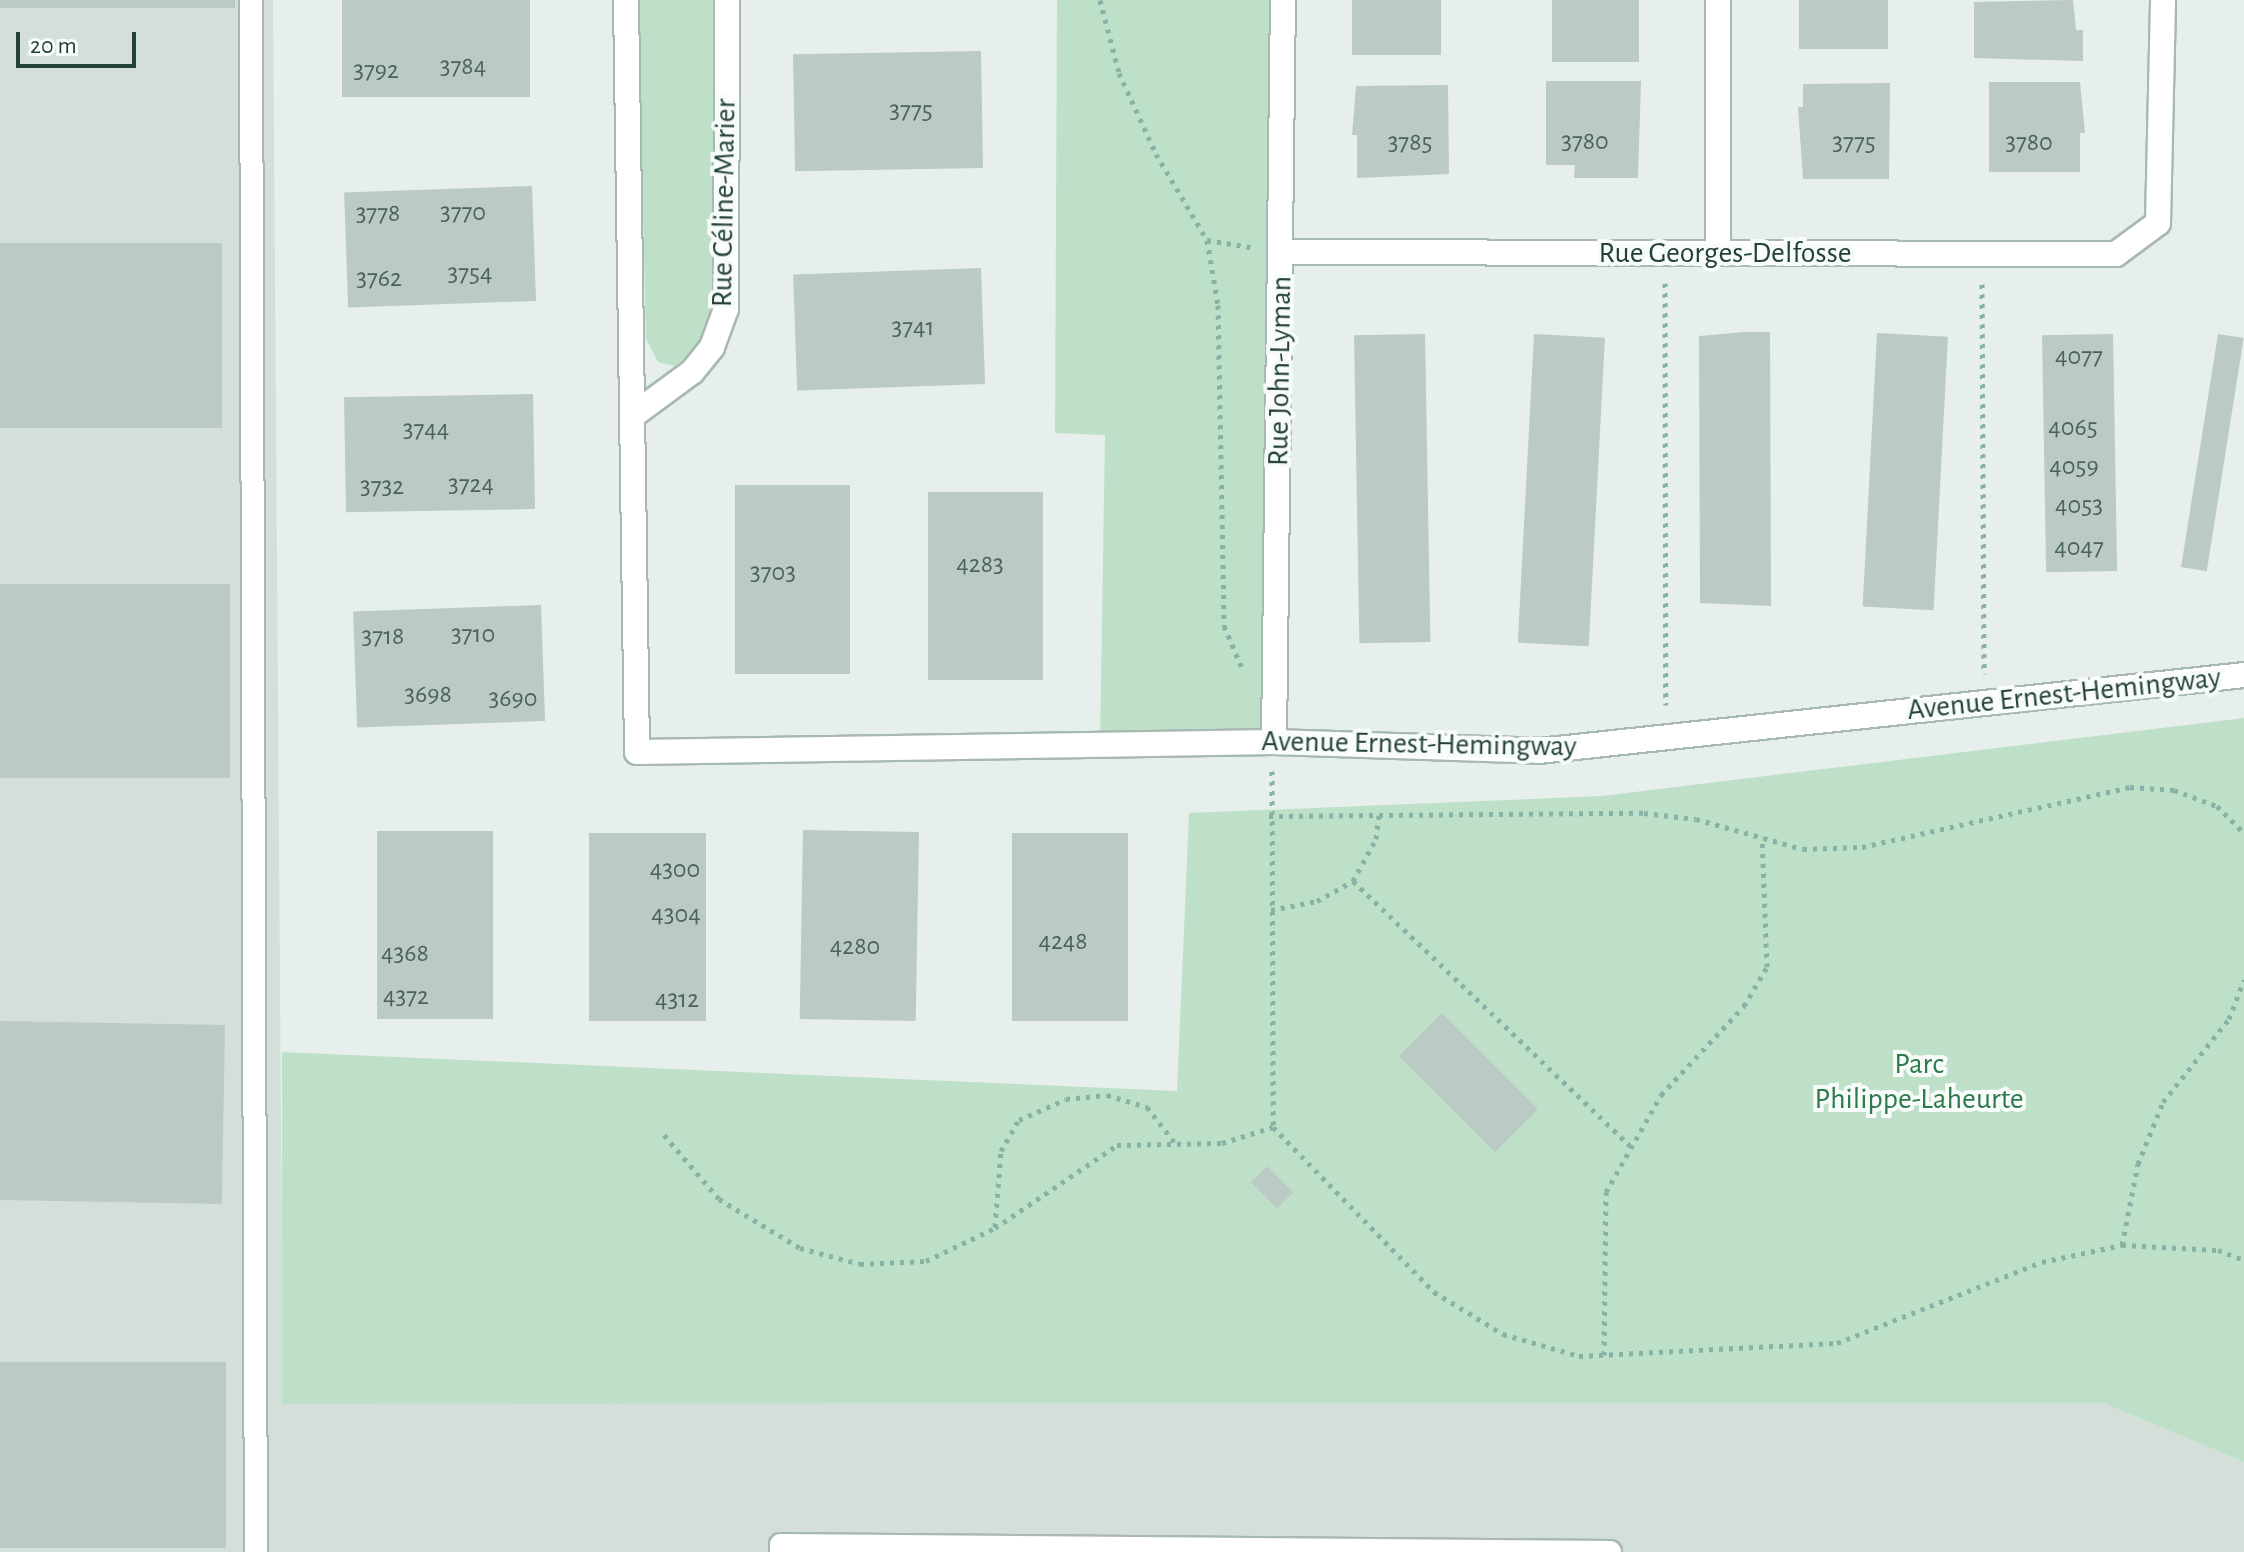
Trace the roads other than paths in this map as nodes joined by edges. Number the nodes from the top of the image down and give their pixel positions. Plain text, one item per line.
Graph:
1 (251, 0) edge
2 (626, 0) edge
3 (727, 0) edge
4 (1283, 0) edge
5 (1718, 0) edge
6 (2163, 0) edge
7 (1282, 252) junction
8 (1718, 253) junction
9 (632, 416) junction
10 (2244, 675) edge
11 (1274, 742) junction
12 (256, 1552) edge
13 (781, 1552) edge
14 (1610, 1552) edge

1 - 12 lane
2 - 9 street
3 - 9 street, Rue Céline-Marier
4 - 7 street, Rue John-Lyman
5 - 8 street
6 - 8 street, Rue Georges-Delfosse
7 - 8 street, Rue Georges-Delfosse
7 - 11 street, Rue John-Lyman
9 - 11 street, Avenue Ernest-Hemingway
10 - 11 street, Avenue Ernest-Hemingway
13 - 14 lane

